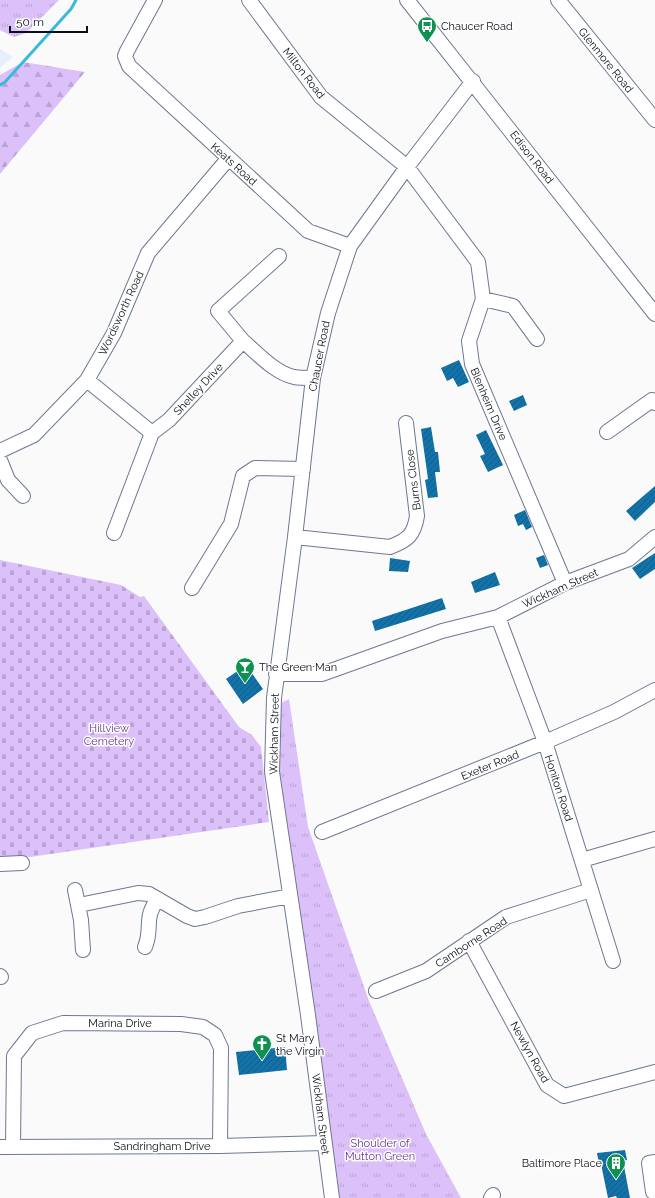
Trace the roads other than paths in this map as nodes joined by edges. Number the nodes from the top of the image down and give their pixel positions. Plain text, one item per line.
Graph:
1 (155, 0) edge
2 (249, 0) edge
3 (407, 0) edge
4 (558, 0) edge
5 (473, 82) junction
6 (655, 120) edge
7 (228, 159) junction
8 (407, 167) junction
9 (350, 246) junction
10 (279, 256) dead end
11 (484, 299) junction
12 (655, 314) edge
13 (537, 339) dead end
14 (243, 341) junction
15 (313, 378) junction
16 (87, 380) junction
17 (655, 403) edge
18 (406, 423) dead end
19 (152, 432) junction
20 (607, 432) dead end
21 (0, 451) edge
22 (0, 460) edge
23 (303, 469) junction
24 (23, 496) dead end
25 (114, 533) dead end
26 (295, 537) junction
27 (655, 537) edge
28 (565, 584) junction
29 (192, 588) dead end
30 (498, 617) junction
31 (276, 674) junction
32 (655, 690) edge
33 (545, 742) junction
34 (322, 832) dead end
35 (655, 839) edge
36 (582, 860) junction
37 (22, 863) dead end
38 (0, 864) edge
39 (75, 890) dead end
40 (591, 890) junction
41 (290, 896) junction
42 (158, 898) junction
43 (78, 905) junction
44 (469, 941) junction
45 (145, 947) dead end
46 (83, 950) dead end
47 (613, 961) dead end
48 (376, 991) dead end
49 (655, 1072) edge
50 (324, 1143) junction
51 (220, 1146) junction
52 (7, 1147) edge
53 (655, 1162) edge
54 (653, 1192) dead end
55 (332, 1198) edge

1 - 7 street, Keats Road
2 - 8 street, Milton Road
3 - 5 street, Edison Road
4 - 6 street, Glenmore Road
5 - 8 street, Chaucer Road
5 - 12 street, Edison Road
7 - 9 street, Keats Road
7 - 16 street, Wordsworth Road
8 - 9 street, Chaucer Road
8 - 11 street, Blenheim Drive
9 - 15 street, Chaucer Road
10 - 14 street
11 - 13 street
11 - 28 street, Blenheim Drive
14 - 15 street
14 - 19 street, Shelley Drive
15 - 23 street, Chaucer Road
16 - 19 street
16 - 21 street, Wordsworth Road
17 - 20 street
18 - 26 street, Burns Close
19 - 25 street
22 - 24 street
23 - 26 street, Chaucer Road
23 - 29 street
26 - 31 street, Chaucer Road
27 - 28 street, Wickham Street
28 - 30 street, Wickham Street
30 - 31 street, Wickham Street
30 - 33 street, Honiton Road
31 - 41 street, Wickham Street
32 - 33 street, Exeter Road
33 - 34 street, Exeter Road
33 - 36 street, Honiton Road
35 - 36 street
36 - 40 street, Honiton Road
37 - 38 street
39 - 43 street
40 - 44 street, Camborne Road
40 - 47 street, Honiton Road
41 - 42 street
41 - 50 street, Wickham Street
42 - 43 street
42 - 45 street
43 - 46 street
44 - 48 street, Camborne Road
44 - 49 street, Newlyn Road
50 - 51 street, Sandringham Drive
50 - 55 street, Wickham Street
51 - 52 street, Sandringham Drive
51 - 52 street, Marina Drive
53 - 54 street

